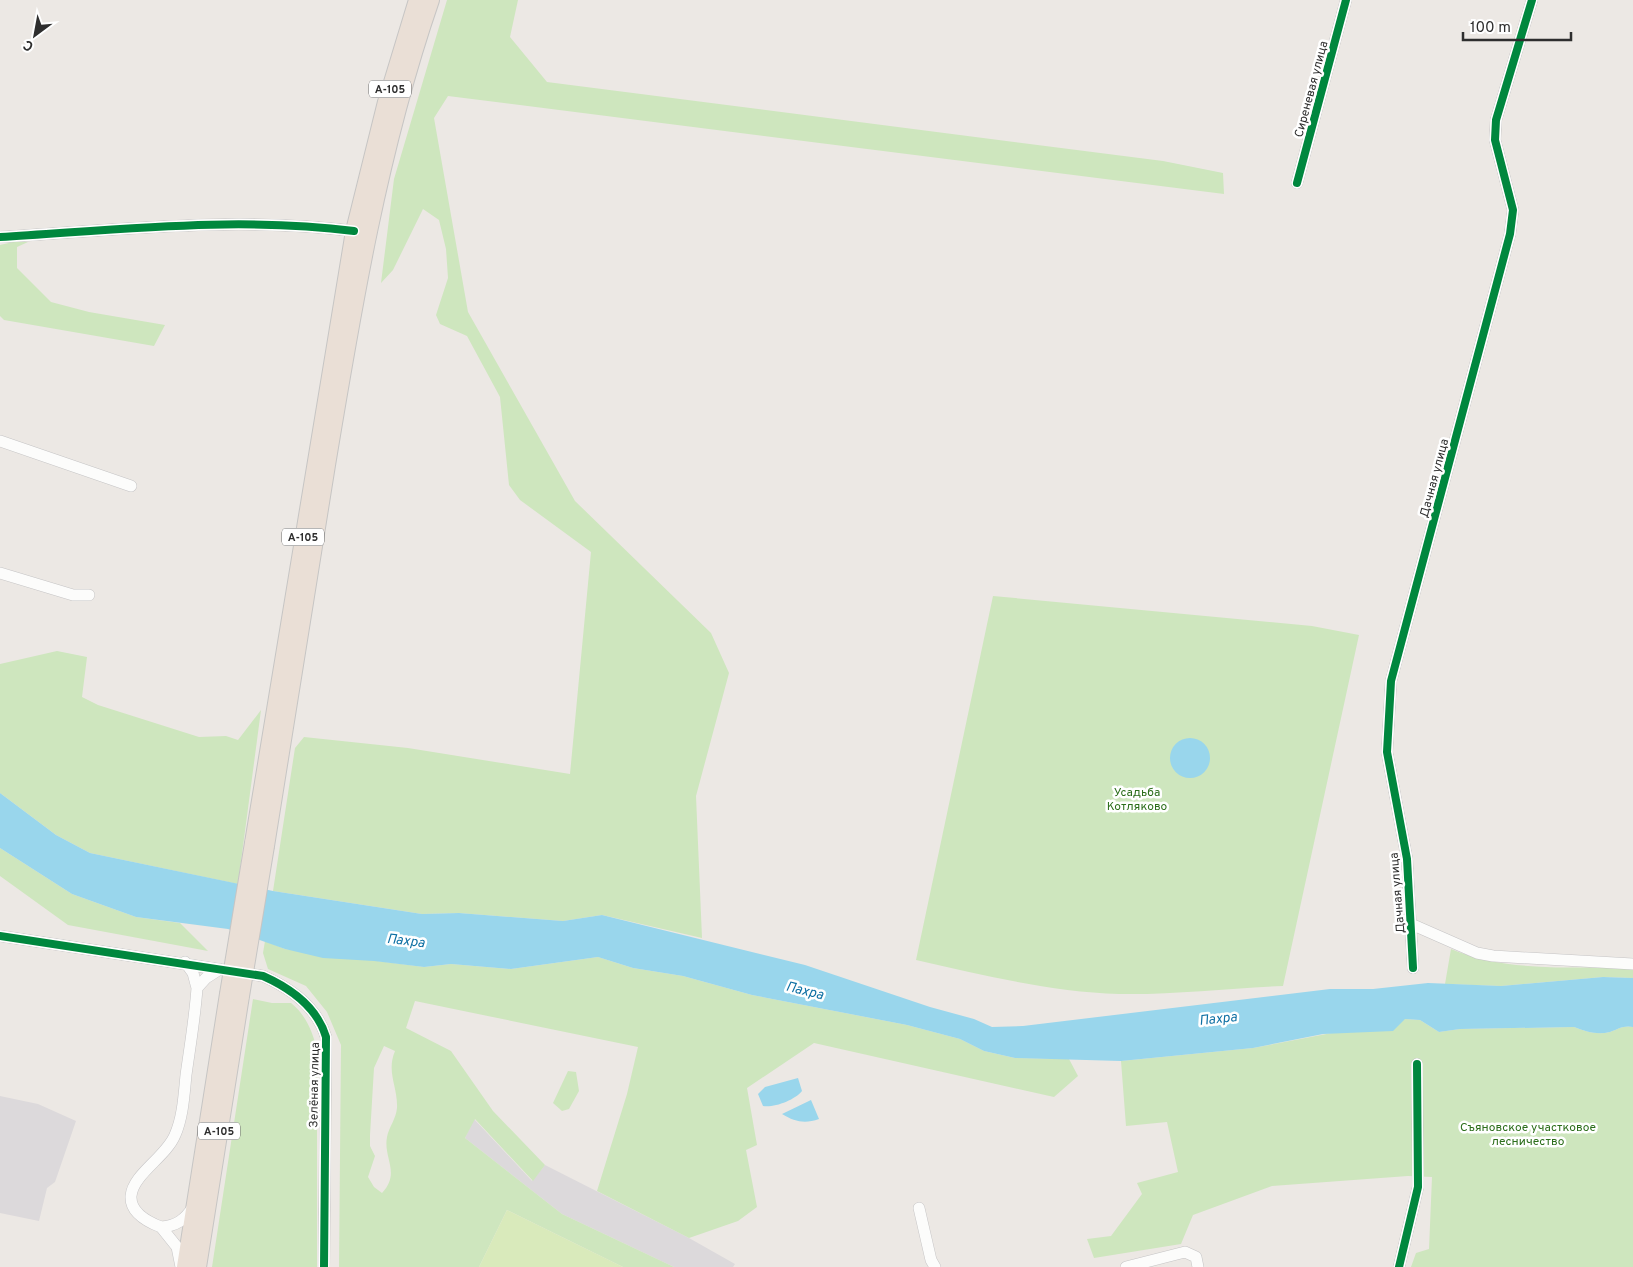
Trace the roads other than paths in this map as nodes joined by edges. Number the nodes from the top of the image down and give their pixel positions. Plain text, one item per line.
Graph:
1 (417, 0) edge
2 (431, 0) edge
3 (1346, 0) edge
4 (1532, 0) edge
5 (1298, 183) dead end
6 (354, 231) junction
7 (0, 237) edge
8 (0, 442) edge
9 (131, 486) dead end
10 (0, 573) edge
11 (89, 595) dead end
12 (260, 844) junction
13 (1411, 924) junction
14 (0, 936) edge
15 (185, 962) junction
16 (1633, 964) edge
17 (220, 968) junction
18 (1413, 968) dead end
19 (198, 988) junction
20 (235, 995) junction
21 (1417, 1064) dead end
22 (197, 1199) junction
23 (919, 1208) dead end
24 (161, 1227) junction
25 (181, 1267) edge
26 (185, 1267) edge
27 (198, 1267) edge
28 (324, 1267) edge
29 (935, 1267) edge
30 (1126, 1267) edge
31 (1198, 1267) edge
32 (1399, 1267) edge

1 - 6 highway, А-105
2 - 12 highway, А-105
3 - 5 street, Сиреневая улица
4 - 13 street, Дачная улица
6 - 7 street
6 - 12 highway, А-105
8 - 9 street
10 - 11 street
12 - 20 highway, А-105, bridge
13 - 16 street
13 - 18 street, Дачная улица
14 - 15 street, Зелёная улица
15 - 17 street, Зелёная улица
15 - 19 street
17 - 19 street
17 - 28 street, Зелёная улица
19 - 24 street
20 - 22 highway, А-105
20 - 27 highway, А-105
21 - 32 street
22 - 24 street
22 - 26 highway, А-105
23 - 29 street
24 - 25 street
30 - 31 street

